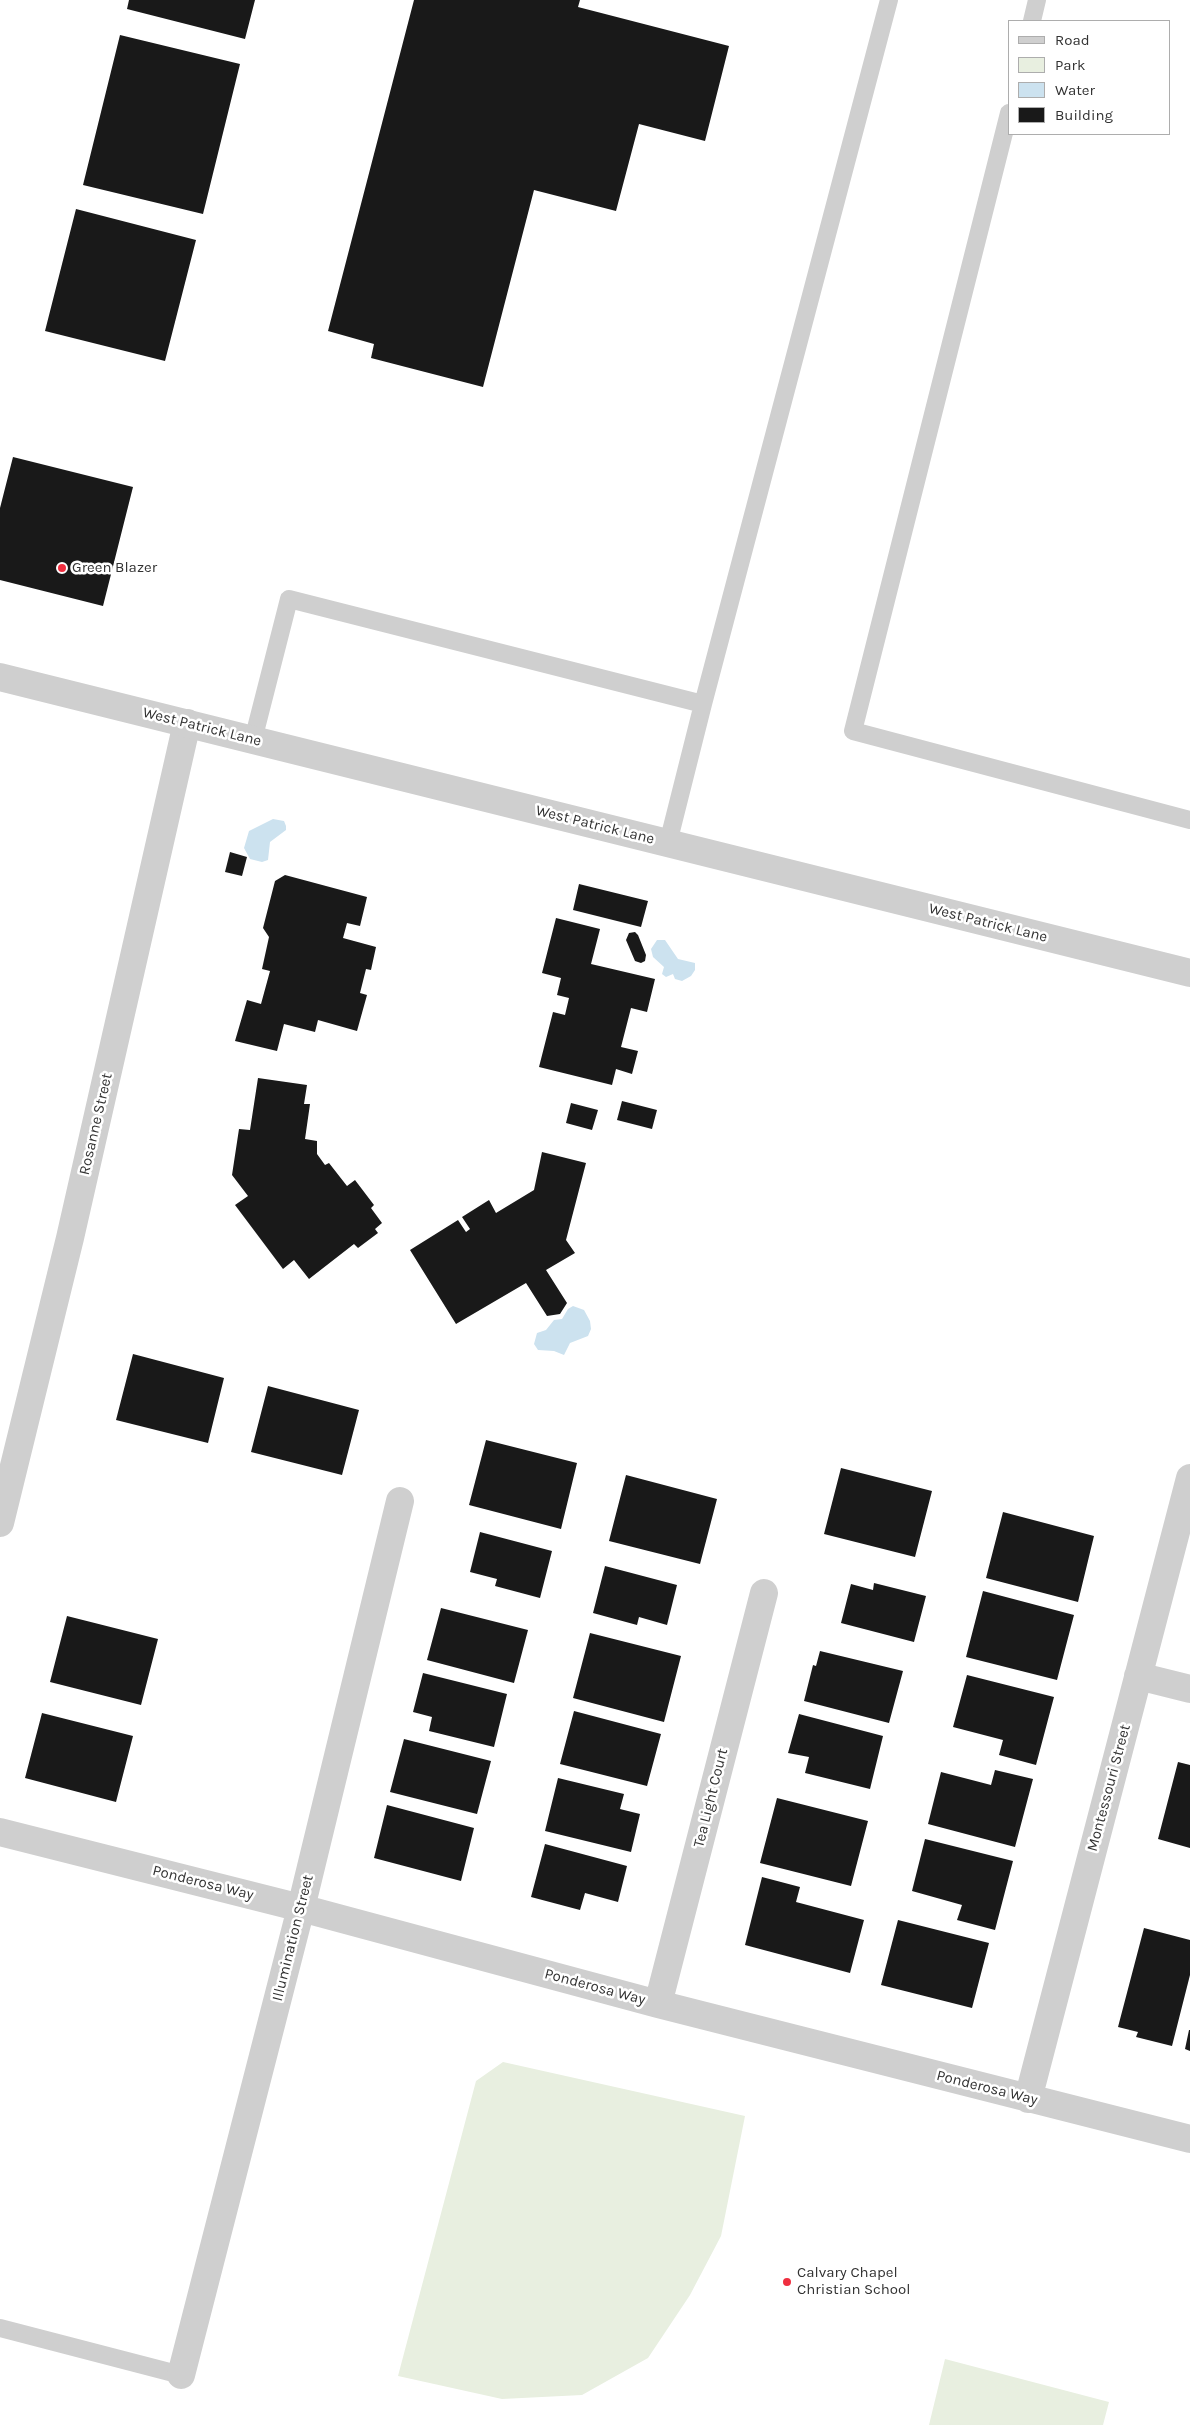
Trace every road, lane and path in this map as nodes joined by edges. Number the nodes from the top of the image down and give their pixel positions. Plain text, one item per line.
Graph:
1 (889, 0) edge
2 (1037, 0) edge
3 (1032, 20) edge
4 (1008, 117) edge
5 (0, 678) edge
6 (703, 704) junction
7 (187, 724) junction
8 (253, 740) junction
9 (1190, 820) edge
10 (668, 843) junction
11 (1190, 973) edge
12 (1190, 1478) edge
13 (400, 1501) dead end
14 (0, 1523) edge
15 (764, 1593) dead end
16 (1138, 1676) junction
17 (1190, 1688) edge
18 (0, 1832) edge
19 (301, 1908) junction
20 (658, 2004) junction
21 (1028, 2099) junction
22 (1190, 2139) edge
23 (0, 2328) edge
24 (181, 2375) joint

1 - 6 lane
2 - 3 lane
4 - 9 lane
5 - 7 street, West Patrick Lane
6 - 8 lane
6 - 10 lane
7 - 8 street, West Patrick Lane
7 - 14 street, Rosanne Street
8 - 10 street, West Patrick Lane
10 - 11 street, West Patrick Lane
12 - 16 street, Montessouri Street
13 - 19 street, Illumination Street
15 - 20 street, Tea Light Court
16 - 17 street
16 - 21 street, Montessouri Street
18 - 19 street, Ponderosa Way
19 - 20 street, Ponderosa Way
19 - 24 street, Illumination Street
20 - 21 street, Ponderosa Way
21 - 22 street, Ponderosa Way
23 - 24 lane

